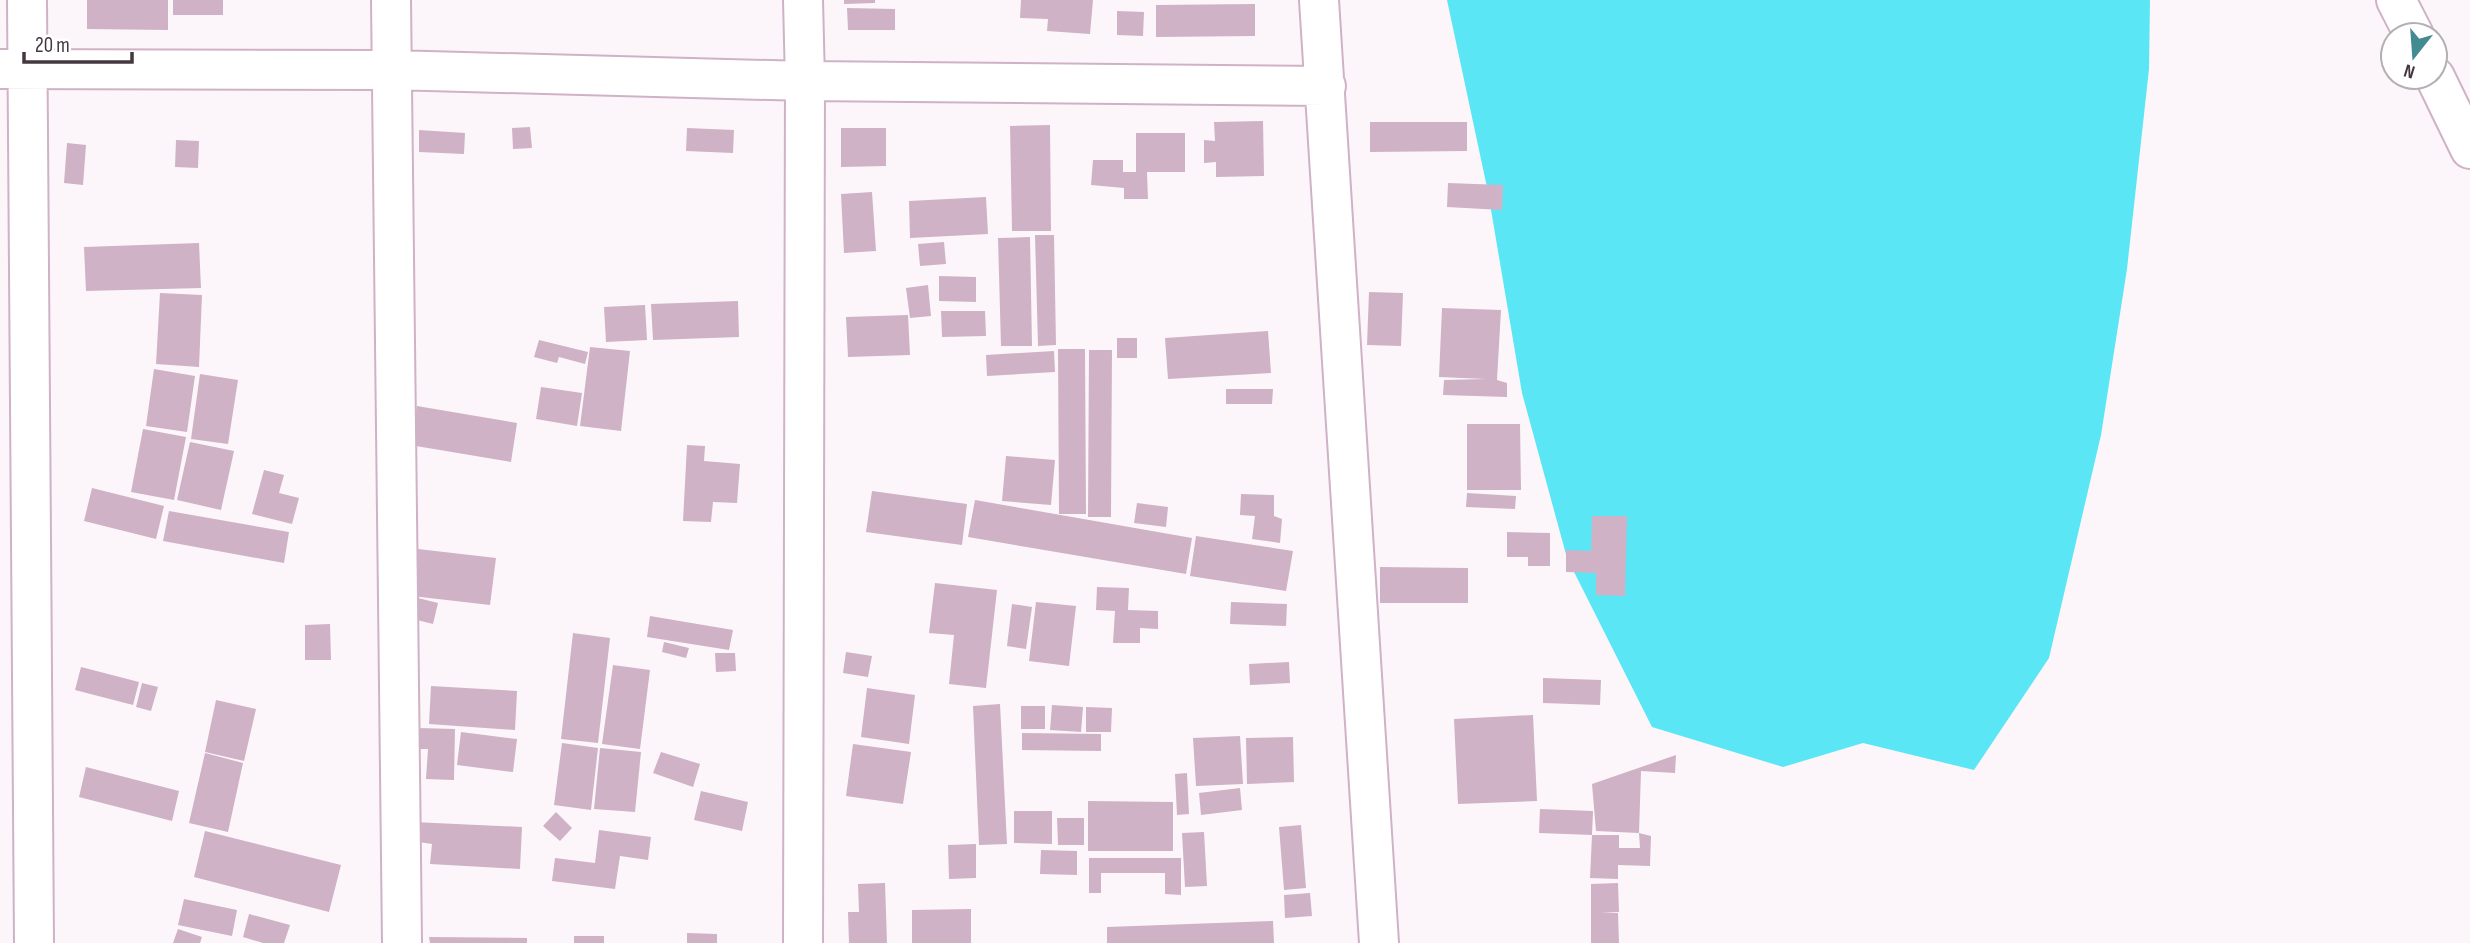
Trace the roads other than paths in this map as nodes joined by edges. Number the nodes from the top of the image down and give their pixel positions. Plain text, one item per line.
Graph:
1 (27, 0) edge
2 (391, 0) edge
3 (803, 0) edge
4 (1319, 0) edge
5 (2396, 0) edge
6 (2407, 21) edge
7 (13, 69) edge
8 (391, 70) junction
9 (806, 81) junction
10 (1326, 86) junction
11 (2441, 91) edge
12 (2470, 149) edge
13 (34, 943) edge
14 (402, 943) edge
15 (803, 943) edge
16 (1379, 943) edge

1 - 7 main road
2 - 8 main road
3 - 9 main road
4 - 10 main road
5 - 6 main road
7 - 8 main road
7 - 13 main road
8 - 9 main road
8 - 14 main road
9 - 10 main road
9 - 15 main road
10 - 16 main road
11 - 12 main road

